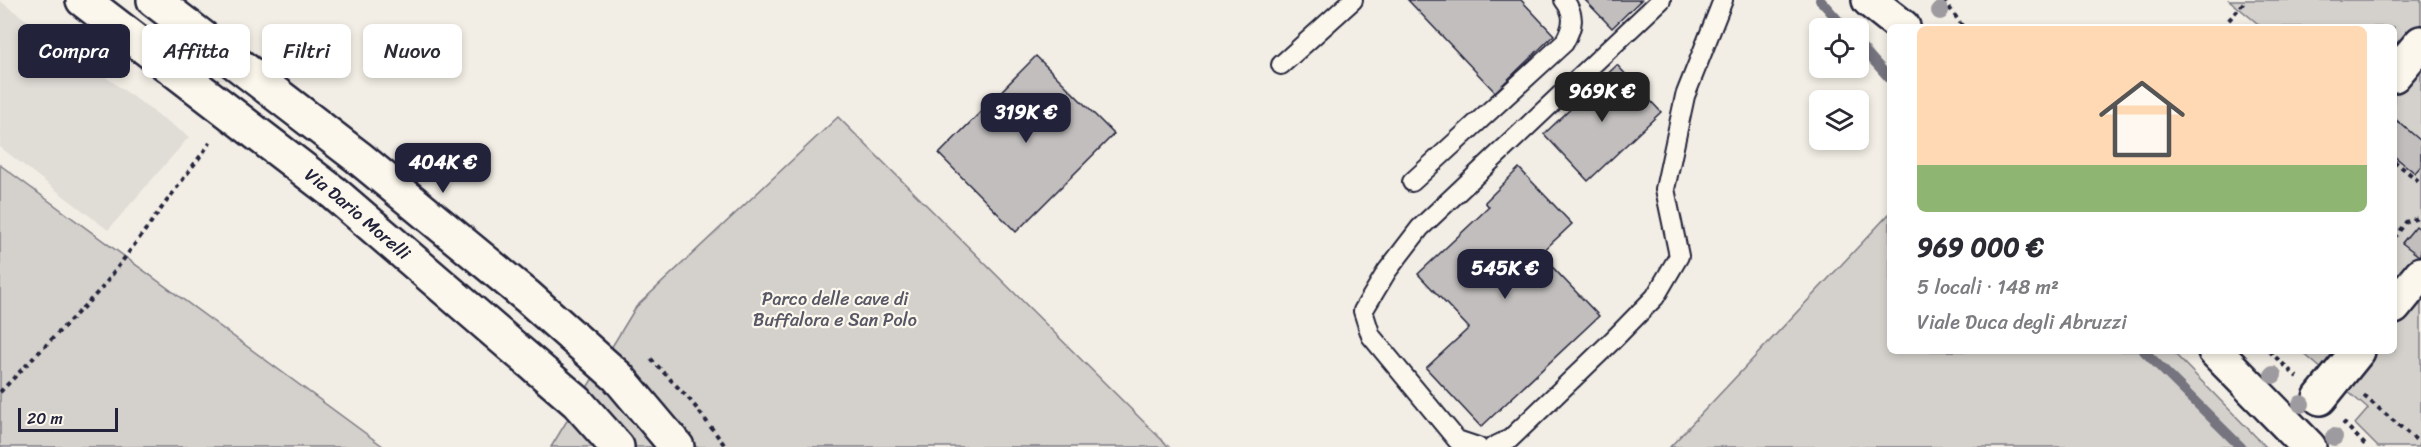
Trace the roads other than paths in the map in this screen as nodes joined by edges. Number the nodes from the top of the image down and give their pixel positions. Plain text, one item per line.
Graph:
1 (83, 0) edge
2 (154, 0) edge
3 (1353, 0) edge
4 (1564, 0) edge
5 (1661, 0) edge
6 (1723, 0) edge
7 (1869, 0) edge
8 (1895, 0) edge
9 (1899, 24) edge
10 (1908, 24) edge
11 (2421, 43) edge
12 (1281, 65) dead end
13 (2397, 71) edge
14 (1412, 182) dead end
15 (2218, 354) edge
16 (2356, 354) edge
17 (2320, 398) dead end
18 (617, 447) edge
19 (677, 447) edge
20 (1478, 447) edge
21 (1493, 447) edge
22 (2309, 447) edge

1 - 18 street, Via Dario Morelli
2 - 19 street
3 - 12 lane
4 - 14 lane
5 - 20 lane
6 - 21 lane
7 - 9 street
8 - 10 street
11 - 13 street
15 - 22 street
16 - 17 street

